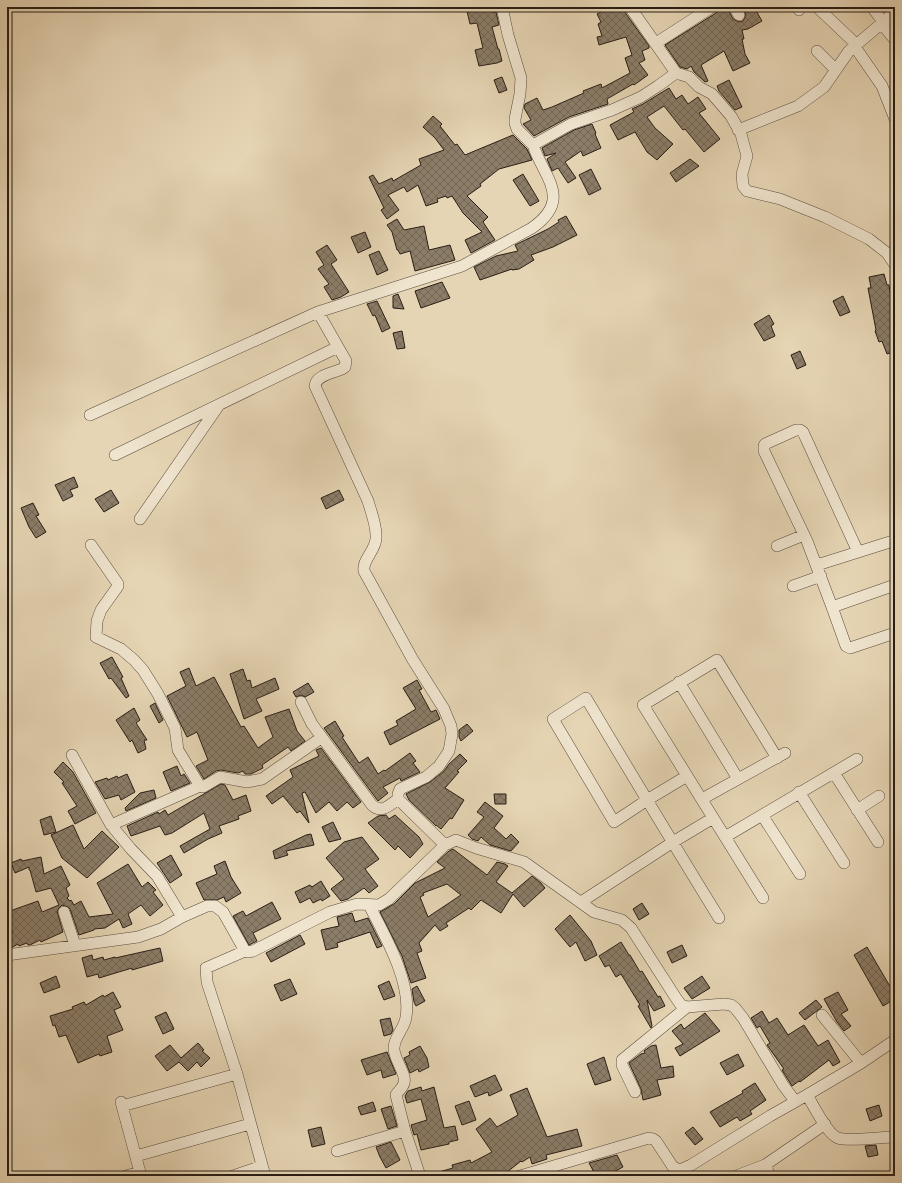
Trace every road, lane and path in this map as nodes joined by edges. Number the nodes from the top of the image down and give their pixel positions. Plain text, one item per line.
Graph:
1 (502, 7) edge
2 (630, 7) edge
3 (817, 7) edge
4 (872, 7) edge
5 (705, 9) edge
6 (895, 12) edge
7 (882, 23) junction
8 (895, 40) edge
9 (656, 43) junction
10 (856, 46) junction
11 (817, 51) dead end
12 (836, 70) junction
13 (676, 73) junction
14 (895, 119) edge
15 (738, 130) junction
16 (533, 145) junction
17 (895, 265) edge
18 (318, 312) junction
19 (338, 347) junction
20 (220, 404) junction
21 (90, 415) dead end
22 (115, 455) dead end
23 (140, 519) dead end
24 (804, 535) junction
25 (893, 541) dead end
26 (92, 545) dead end
27 (777, 546) dead end
28 (858, 552) junction
29 (819, 570) junction
30 (895, 585) edge
31 (793, 586) dead end
32 (832, 607) junction
33 (895, 633) edge
34 (679, 682) junction
35 (301, 702) dead end
36 (321, 738) junction
37 (72, 755) dead end
38 (857, 759) dead end
39 (834, 772) junction
40 (687, 776) junction
41 (738, 779) junction
42 (200, 786) junction
43 (799, 792) junction
44 (879, 796) dead end
45 (398, 799) junction
46 (702, 799) junction
47 (647, 800) junction
48 (857, 810) junction
49 (762, 815) junction
50 (713, 818) junction
51 (111, 824) junction
52 (725, 837) junction
53 (673, 842) junction
54 (878, 842) dead end
55 (445, 844) junction
56 (844, 863) dead end
57 (800, 874) dead end
58 (763, 898) dead end
59 (581, 902) junction
60 (369, 904) junction
61 (64, 912) dead end
62 (182, 917) junction
63 (719, 918) dead end
64 (75, 945) junction
65 (245, 951) junction
66 (7, 956) edge
67 (687, 1007) junction
68 (822, 1015) dead end
69 (895, 1040) edge
70 (861, 1063) junction
71 (237, 1074) junction
72 (636, 1092) dead end
73 (807, 1095) junction
74 (795, 1101) junction
75 (250, 1124) junction
76 (824, 1124) junction
77 (405, 1131) junction
78 (894, 1139) edge
79 (337, 1151) dead end
80 (136, 1156) junction
81 (765, 1164) junction
82 (264, 1171) edge
83 (141, 1174) edge
84 (126, 1176) edge
85 (233, 1176) edge
86 (420, 1176) edge
87 (520, 1176) edge
88 (736, 1176) edge
89 (770, 1176) edge

1 - 16 street
2 - 9 street
3 - 10 street
4 - 7 street
5 - 9 street
6 - 7 street
7 - 8 street
7 - 10 street
9 - 13 street
10 - 12 street
10 - 14 street
11 - 12 street
12 - 15 street
13 - 15 street
13 - 16 street
15 - 17 street
16 - 18 street
18 - 19 street
18 - 21 street
19 - 20 street
19 - 45 street
20 - 22 street
20 - 23 street
24 - 27 street
24 - 28 street
24 - 29 street
25 - 28 street
26 - 42 street
28 - 29 street
29 - 31 street
29 - 32 street
30 - 32 street
32 - 33 street
34 - 40 street
34 - 41 street
34 - 41 street
35 - 36 street
36 - 42 street
36 - 45 street
37 - 51 street
38 - 39 street
39 - 43 street
39 - 48 street
40 - 46 street
40 - 47 street
41 - 46 street
42 - 51 street
43 - 49 street
43 - 56 street
44 - 48 street
45 - 55 street
46 - 50 street
47 - 47 street
47 - 53 street
48 - 54 street
49 - 52 street
49 - 57 street
50 - 52 street
50 - 53 street
51 - 62 street
52 - 58 street
53 - 59 street
53 - 63 street
55 - 59 street
55 - 60 street
59 - 67 street
60 - 65 street
60 - 77 street
61 - 64 street
62 - 64 street
62 - 65 street
64 - 66 street
65 - 71 street
67 - 72 street
67 - 74 street
68 - 70 street
69 - 70 street
70 - 73 street
71 - 75 street
71 - 80 street
73 - 74 street
73 - 76 street
74 - 87 street
75 - 80 street
75 - 82 street
76 - 78 street
76 - 81 street
77 - 79 street
77 - 86 street
80 - 83 street
81 - 88 street
81 - 89 street
82 - 85 street
83 - 84 street

